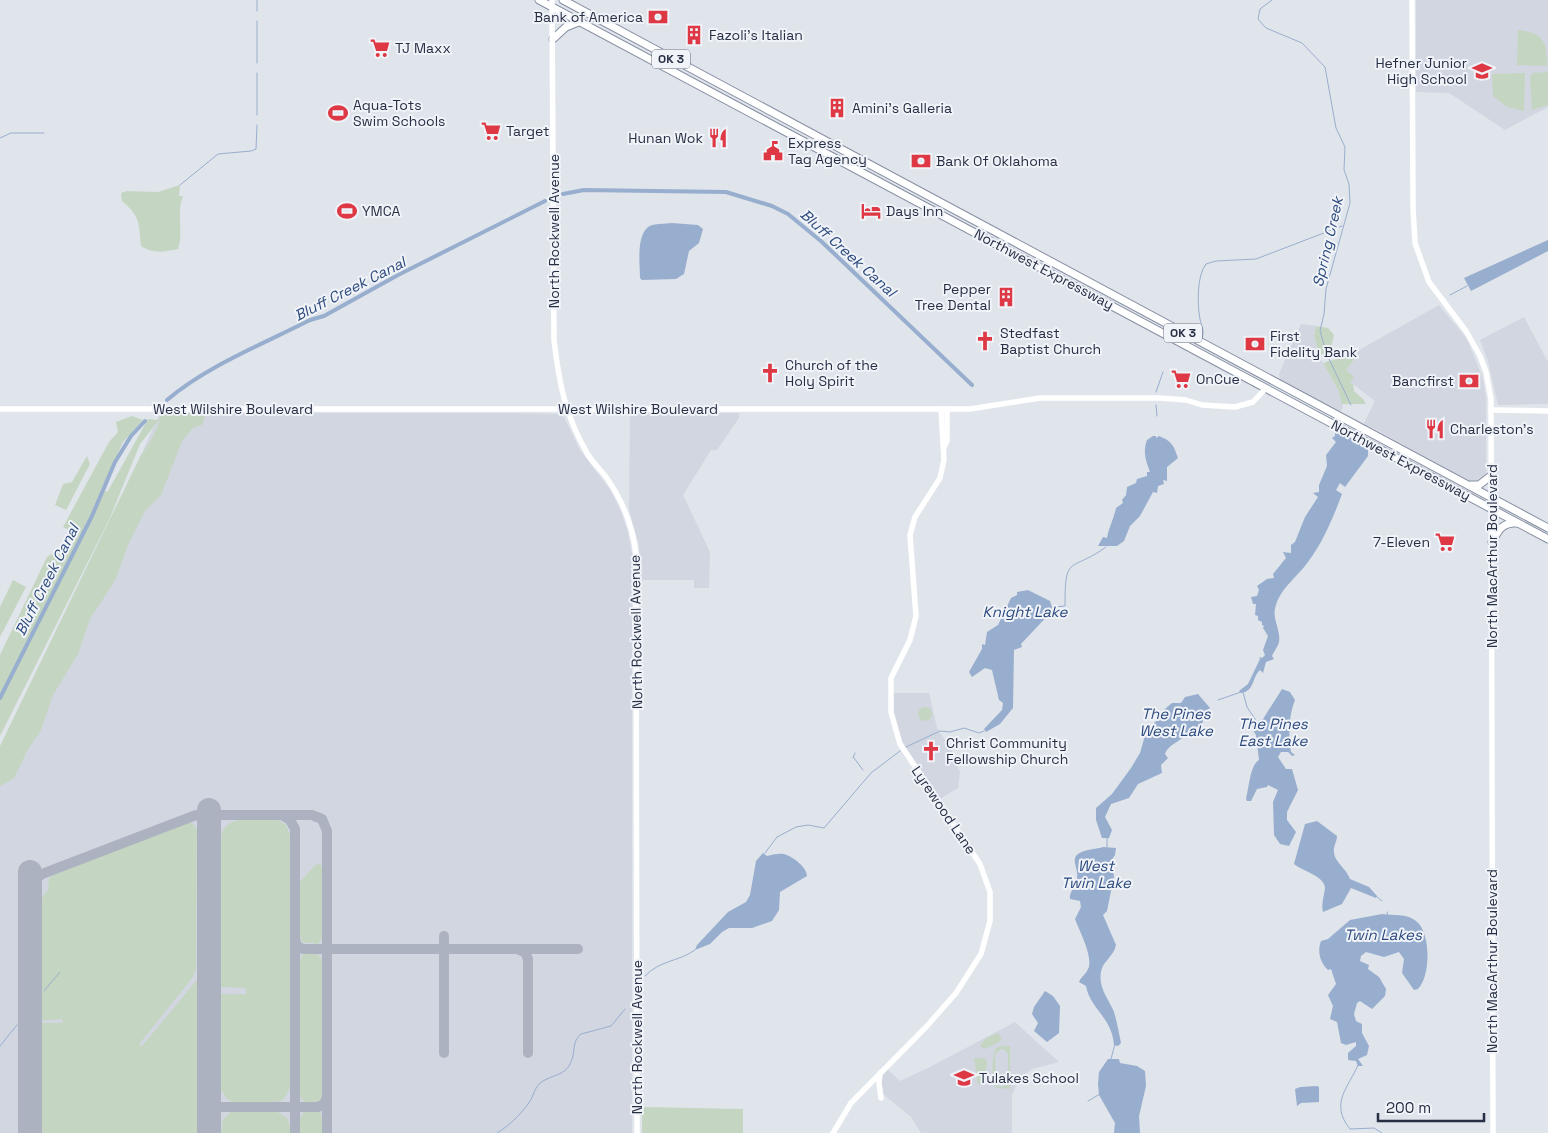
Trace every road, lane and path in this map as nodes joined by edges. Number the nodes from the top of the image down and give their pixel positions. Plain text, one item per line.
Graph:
1 (539, 0) edge
2 (563, 0) edge
3 (1412, 0) edge
4 (553, 3) edge
5 (581, 21) junction
6 (552, 39) junction
7 (635, 50) junction
8 (667, 56) junction
9 (661, 64) junction
10 (686, 67) junction
11 (771, 113) junction
12 (767, 120) junction
13 (828, 154) junction
14 (919, 192) junction
15 (935, 211) junction
16 (1035, 254) junction
17 (1045, 270) junction
18 (1127, 303) junction
19 (1270, 380) junction
20 (1266, 388) junction
21 (0, 409) edge
22 (565, 409) junction
23 (944, 409) junction
24 (1492, 410) junction
25 (1548, 411) edge
26 (1415, 457) junction
27 (1411, 465) junction
28 (1492, 475) junction
29 (1468, 485) junction
30 (1492, 498) junction
31 (1492, 509) junction
32 (1519, 523) junction
33 (1548, 528) edge
34 (1548, 539) edge
35 (1492, 542) junction
36 (880, 1072) junction
37 (881, 1098) dead end
38 (637, 1133) edge
39 (833, 1133) edge
40 (1493, 1133) edge

1 - 4 highway, Northwest Expressway / OK 3
2 - 8 highway, Northwest Expressway / OK 3
3 - 24 main road, North MacArthur Boulevard
4 - 5 highway, Northwest Expressway / OK 3
4 - 6 main road, North Rockwell Avenue
5 - 6 highway
5 - 7 highway, Northwest Expressway / OK 3
6 - 22 main road, North Rockwell Avenue
7 - 8 highway
7 - 9 highway, Northwest Expressway / OK 3
8 - 10 highway, Northwest Expressway / OK 3
9 - 10 highway
9 - 12 highway, Northwest Expressway / OK 3
10 - 11 highway, Northwest Expressway / OK 3
11 - 12 highway
11 - 14 highway, Northwest Expressway / OK 3
12 - 13 highway, Northwest Expressway / OK 3
13 - 14 highway
13 - 15 highway, Northwest Expressway / OK 3
14 - 16 highway, Northwest Expressway / OK 3
15 - 16 highway
15 - 17 highway, Northwest Expressway / OK 3
16 - 18 highway, Northwest Expressway / OK 3
17 - 18 highway
17 - 20 highway, Northwest Expressway / OK 3
18 - 19 highway, Northwest Expressway / OK 3
19 - 20 highway
19 - 26 highway, Northwest Expressway / OK 3
20 - 23 main road, West Wilshire Boulevard
20 - 27 highway, Northwest Expressway / OK 3
21 - 22 main road, West Wilshire Boulevard
22 - 23 main road, West Wilshire Boulevard
22 - 38 main road, North Rockwell Avenue
23 - 36 main road, Lyrewood Lane
24 - 25 main road
24 - 28 main road, North MacArthur Boulevard
26 - 27 highway
26 - 29 highway, Northwest Expressway / OK 3
27 - 31 highway, Northwest Expressway / OK 3
28 - 29 highway
28 - 30 main road, North MacArthur Boulevard
29 - 30 highway, Northwest Expressway / OK 3
30 - 31 main road, North MacArthur Boulevard
30 - 33 highway, Northwest Expressway / OK 3
31 - 32 highway, Northwest Expressway / OK 3
31 - 35 main road, North MacArthur Boulevard
32 - 34 highway, Northwest Expressway / OK 3
32 - 35 highway
35 - 40 main road, North MacArthur Boulevard
36 - 37 main road
36 - 39 main road, Lyrewood Lane

